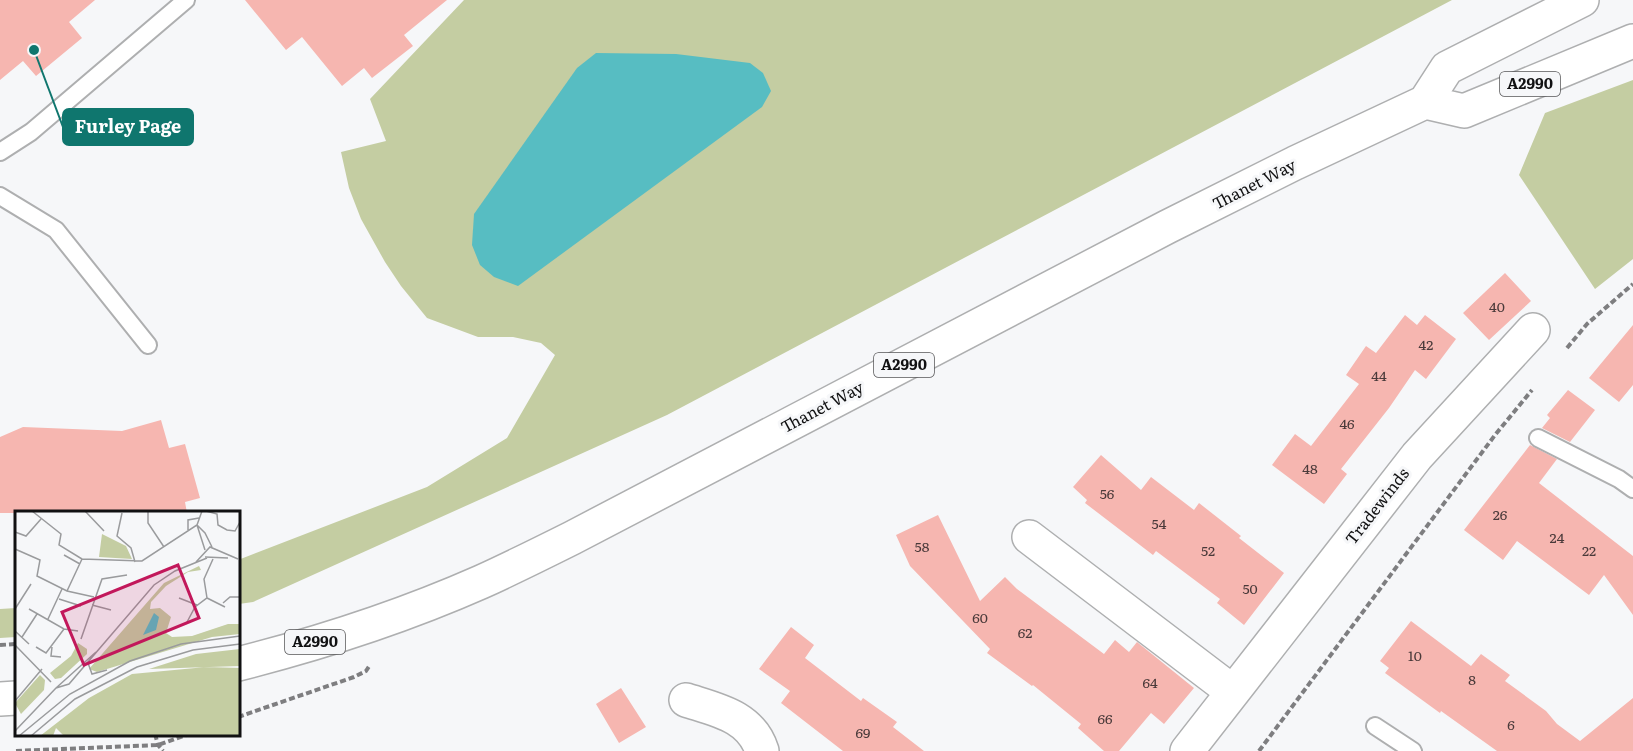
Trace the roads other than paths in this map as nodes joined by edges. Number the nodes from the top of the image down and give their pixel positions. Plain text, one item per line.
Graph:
1 (186, 0) edge
2 (1569, 5) edge
3 (1633, 41) edge
4 (1425, 102) junction
5 (0, 152) edge
6 (0, 196) edge
7 (1533, 330) dead end
8 (148, 345) dead end
9 (1538, 438) dead end
10 (1633, 489) edge
11 (1029, 537) dead end
12 (240, 663) edge
13 (1233, 692) junction
14 (15, 698) edge
15 (0, 699) edge
16 (686, 700) dead end
17 (1376, 726) dead end
18 (762, 751) edge
19 (1187, 751) edge
20 (1413, 751) edge

1 - 5 lane
2 - 4 main road
3 - 4 main road, A2990
4 - 12 main road, Thanet Way / A2990
6 - 8 lane
7 - 13 main road, Tradewinds
9 - 10 lane
11 - 13 main road
13 - 19 main road, Tradewinds
14 - 15 main road
16 - 18 main road
17 - 20 lane

